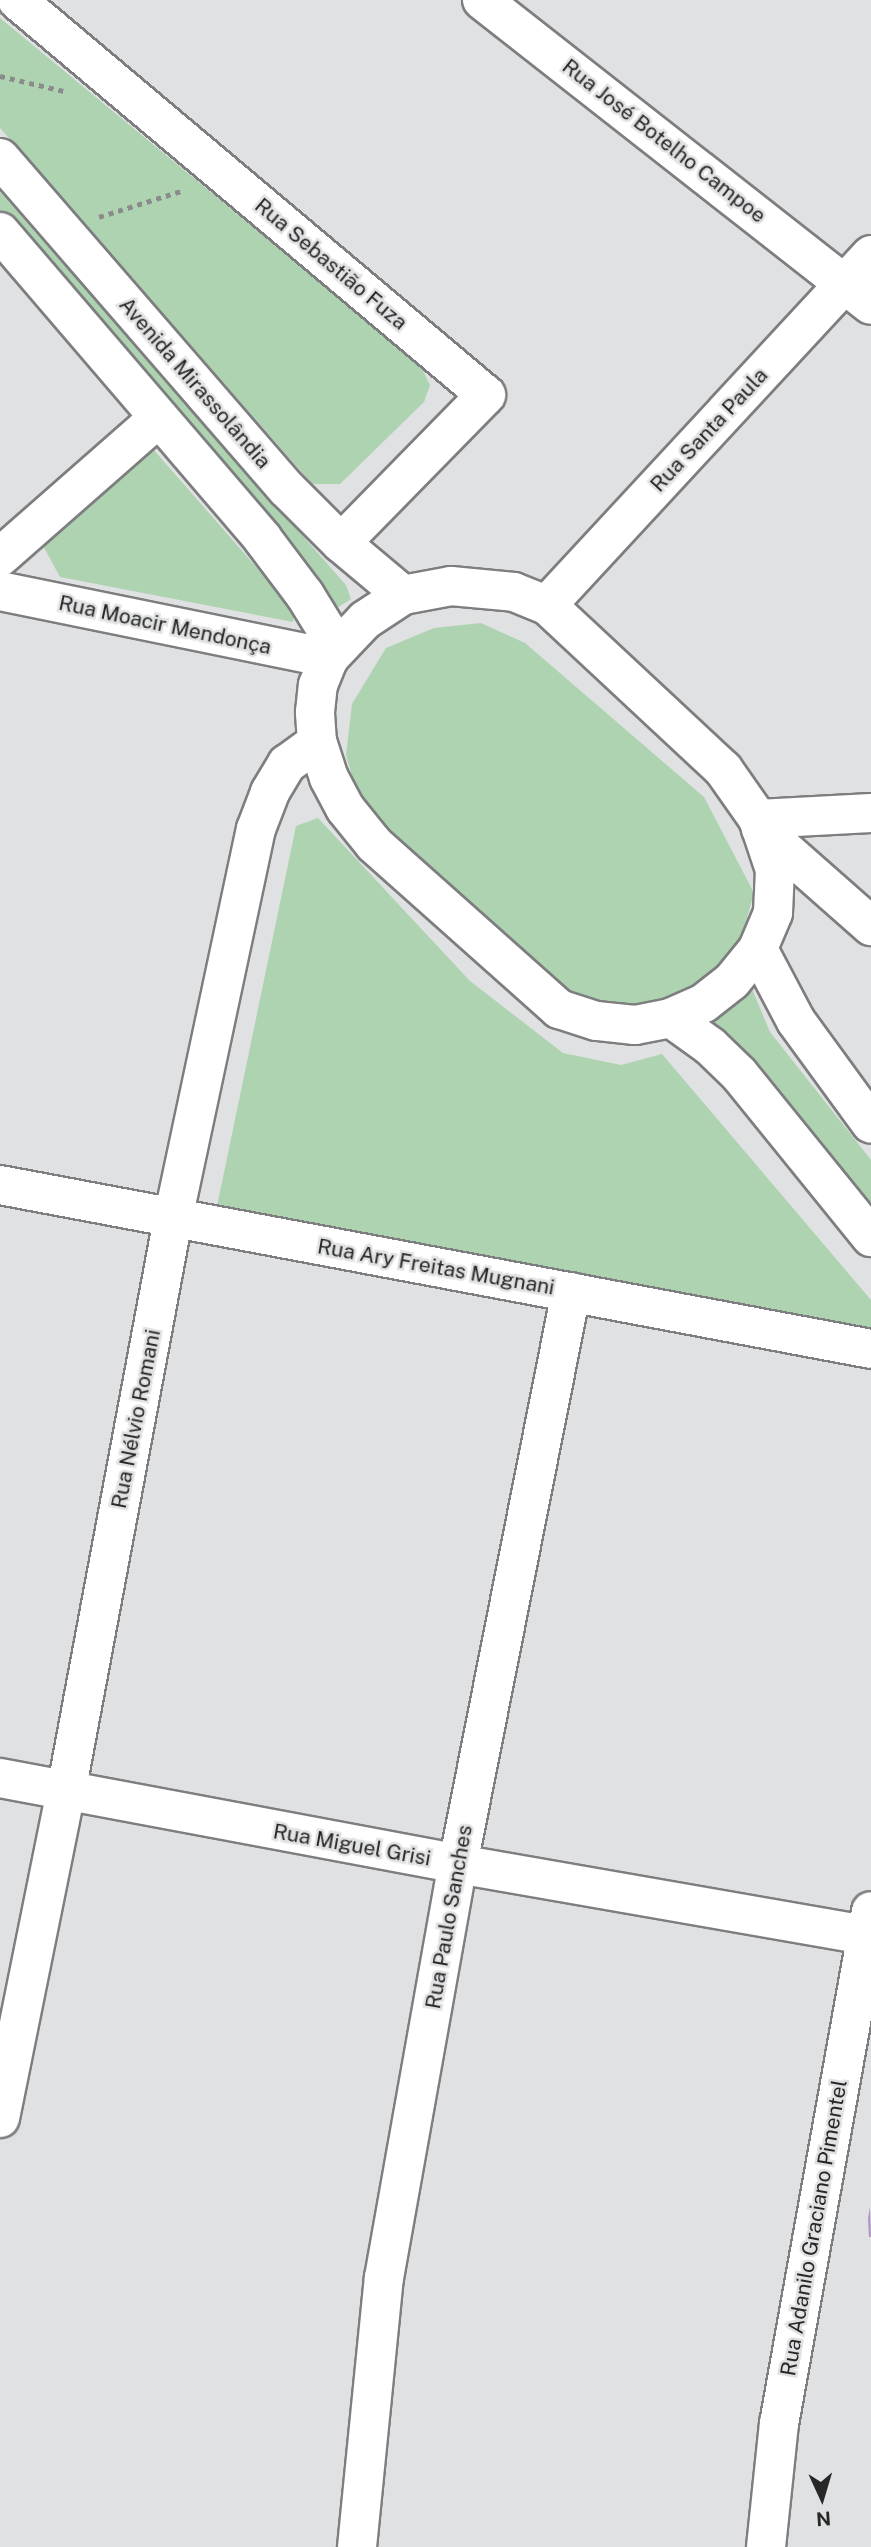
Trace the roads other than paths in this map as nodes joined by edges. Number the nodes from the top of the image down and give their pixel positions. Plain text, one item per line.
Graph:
1 (17, 0) edge
2 (482, 0) edge
3 (0, 158) edge
4 (0, 232) edge
5 (863, 281) edge
6 (158, 418) junction
7 (341, 543) junction
8 (0, 557) edge
9 (0, 591) edge
10 (403, 595) junction
11 (547, 605) junction
12 (333, 653) junction
13 (317, 742) junction
14 (871, 813) edge
15 (760, 824) junction
16 (871, 926) edge
17 (758, 949) junction
18 (671, 1018) junction
19 (871, 1124) edge
20 (0, 1185) edge
21 (173, 1219) junction
22 (871, 1237) edge
23 (571, 1292) junction
24 (871, 1349) edge
25 (0, 1778) edge
26 (66, 1793) junction
27 (458, 1864) junction
28 (869, 1928) edge
29 (0, 2118) edge
30 (357, 2547) edge
31 (766, 2547) edge

1 - 7 street, Rua Sebastião Fuza
2 - 5 street, Rua José Botelho Campoe
3 - 7 street, Avenida Mirassolândia
4 - 6 street
5 - 11 street, Rua Santa Paula
6 - 8 street
6 - 12 street
7 - 10 street, Avenida Mirassolândia
9 - 12 street, Rua Moacir Mendonça
10 - 11 street
10 - 12 street
11 - 15 street
12 - 13 street
13 - 18 street
13 - 21 street, Rua Nélvio Romani
14 - 15 street
15 - 16 street
15 - 17 street
17 - 18 street
17 - 19 street
18 - 22 street
20 - 21 street, Rua Ary Freitas Mugnani
21 - 23 street, Rua Ary Freitas Mugnani
21 - 26 street, Rua Nélvio Romani
23 - 24 street, Rua Ary Freitas Mugnani
23 - 27 street, Rua Paulo Sanches
25 - 26 street, Rua Miguel Grisi
26 - 27 street, Rua Miguel Grisi
26 - 29 street, Rua Nélvio Romani
27 - 28 street, Rua Miguel Grisi
27 - 30 street, Rua Paulo Sanches
28 - 31 street, Rua Adanilo Graciano Pimentel

